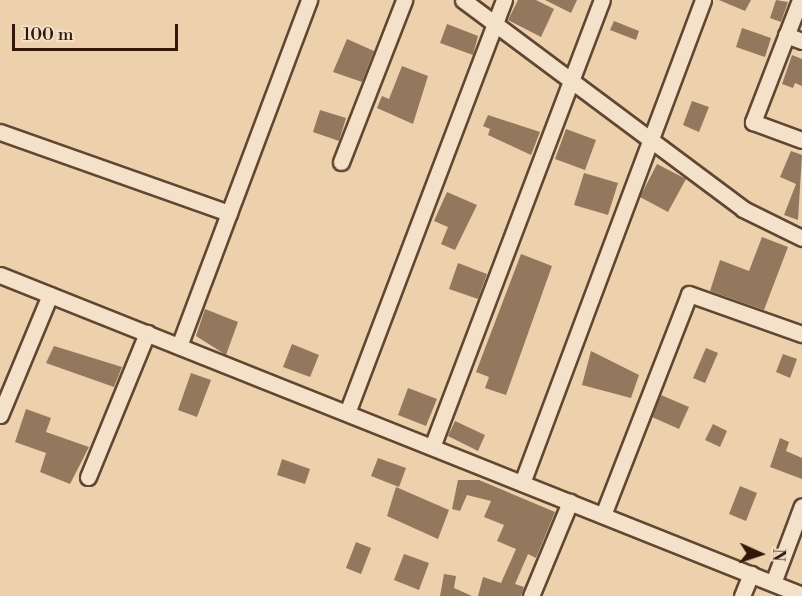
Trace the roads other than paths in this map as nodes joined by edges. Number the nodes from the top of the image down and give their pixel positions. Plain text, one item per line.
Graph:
1 (309, 0) edge
2 (404, 0) edge
3 (463, 0) edge
4 (504, 0) edge
5 (602, 0) edge
6 (703, 0) edge
7 (800, 0) edge
8 (495, 24) junction
9 (786, 35) junction
10 (802, 41) edge
11 (571, 80) junction
12 (0, 132) edge
13 (651, 139) junction
14 (802, 140) edge
15 (341, 162) dead end
16 (229, 213) junction
17 (802, 238) edge
18 (0, 275) edge
19 (50, 294) junction
20 (147, 333) junction
21 (802, 334) edge
22 (179, 346) junction
23 (347, 413) junction
24 (0, 415) edge
25 (432, 447) junction
26 (88, 477) dead end
27 (522, 483) junction
28 (570, 502) junction
29 (802, 506) edge
30 (603, 515) junction
31 (751, 574) junction
32 (773, 583) junction
33 (802, 595) edge
34 (531, 596) edge
35 (742, 596) edge

1 - 16 street
2 - 15 street
3 - 8 street
4 - 8 street
5 - 11 street
6 - 13 street
7 - 9 street
8 - 11 street
8 - 23 street
9 - 10 street
9 - 14 street
11 - 13 street
11 - 25 street
12 - 16 street
13 - 17 street
13 - 27 street
16 - 22 street
18 - 19 street
19 - 20 street
19 - 24 street
20 - 22 street
20 - 26 street
21 - 30 street
22 - 23 street
23 - 25 street
25 - 27 street
27 - 28 street
28 - 30 street
28 - 34 street
29 - 32 street
30 - 31 street
31 - 32 street
31 - 35 street
32 - 33 street

